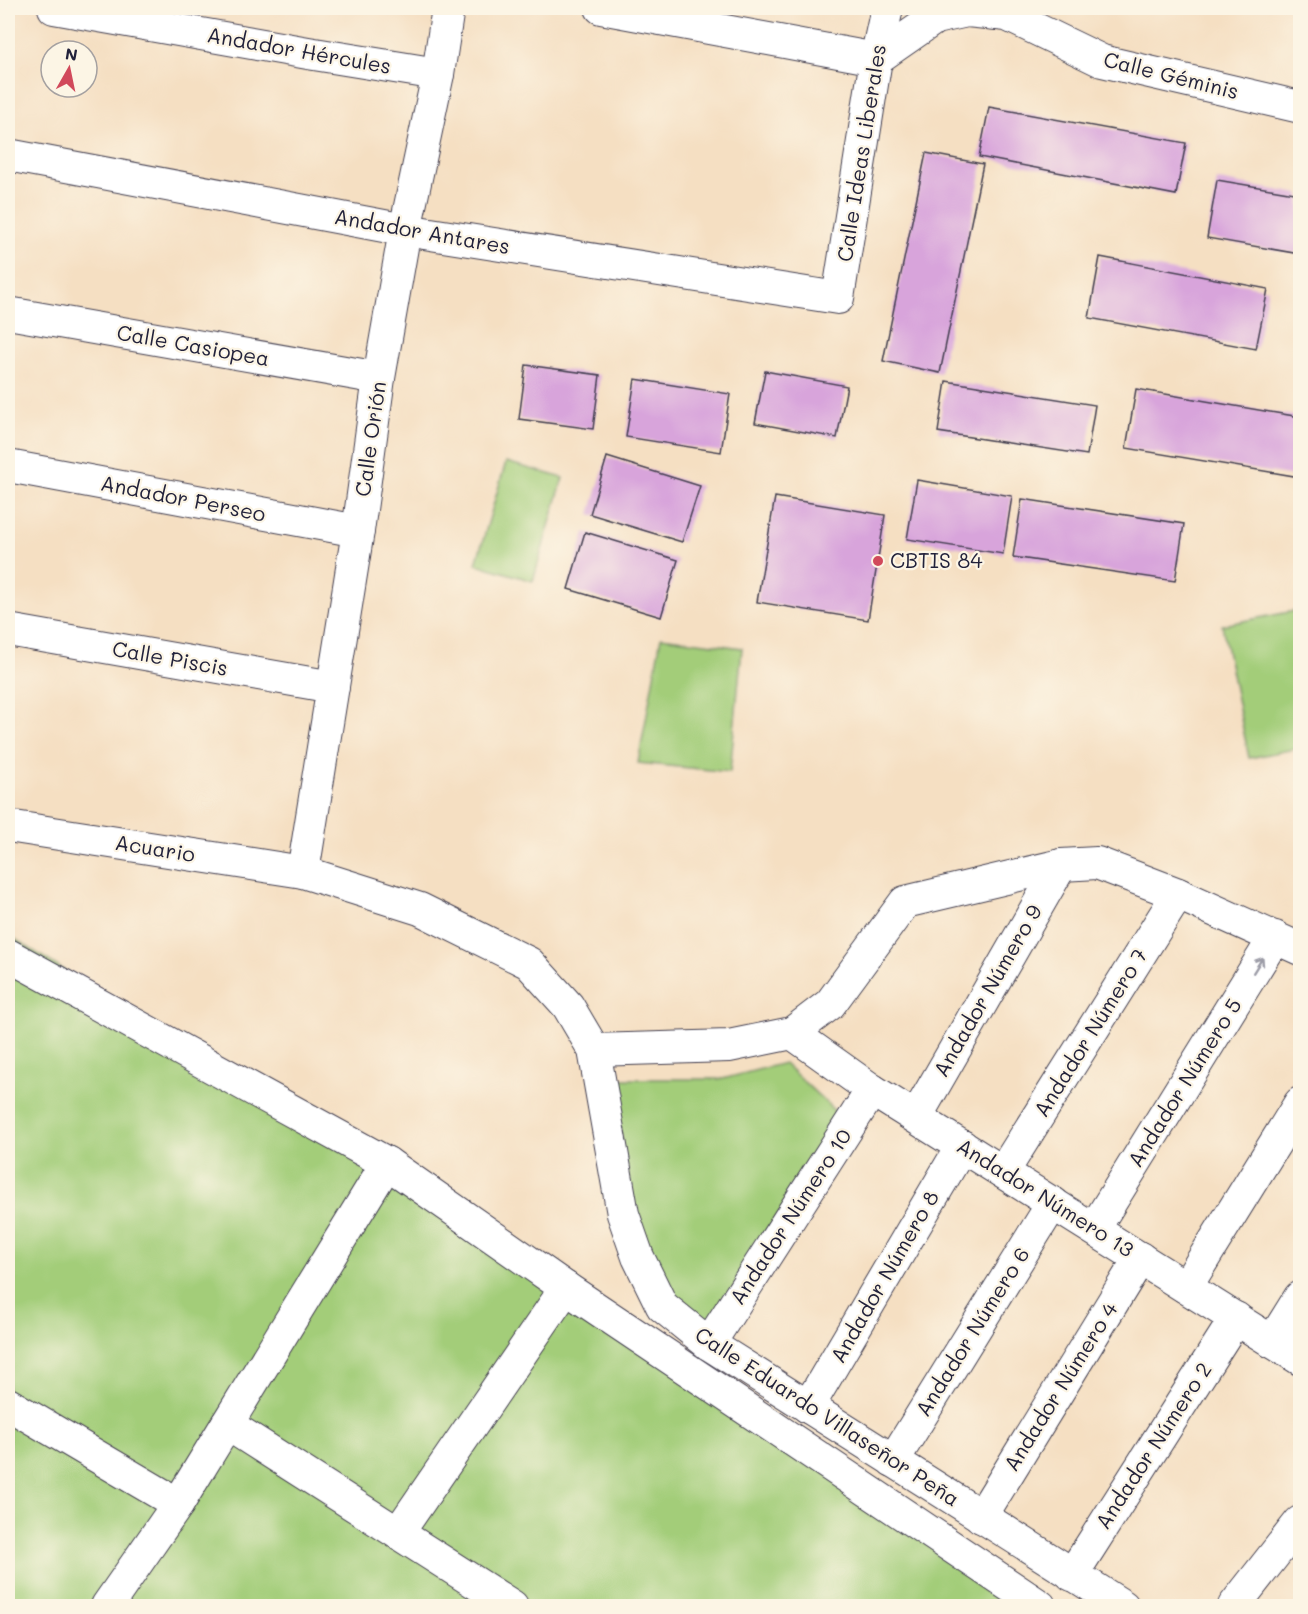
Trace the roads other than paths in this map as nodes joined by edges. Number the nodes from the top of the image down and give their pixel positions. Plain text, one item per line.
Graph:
1 (54, 8) edge
2 (601, 8) edge
3 (887, 8) edge
4 (455, 10) edge
5 (876, 59) junction
6 (438, 74) junction
7 (1300, 107) edge
8 (8, 155) edge
9 (405, 230) junction
10 (838, 298) joint
11 (8, 313) edge
12 (379, 378) junction
13 (8, 466) edge
14 (358, 531) junction
15 (8, 630) edge
16 (333, 687) junction
17 (8, 826) edge
18 (1061, 865) junction
19 (303, 872) junction
20 (1178, 894) junction
21 (1288, 943) edge
22 (8, 955) edge
23 (792, 1033) junction
24 (594, 1050) junction
25 (872, 1090) junction
26 (1300, 1103) edge
27 (916, 1117) junction
28 (962, 1146) junction
29 (387, 1163) junction
30 (1003, 1172) junction
31 (1053, 1203) junction
32 (1094, 1229) junction
33 (1140, 1258) junction
34 (1186, 1287) junction
35 (566, 1288) junction
36 (1300, 1297) edge
37 (1236, 1318) junction
38 (1272, 1342) junction
39 (709, 1344) junction
40 (1300, 1359) edge
41 (8, 1404) edge
42 (808, 1407) junction
43 (227, 1424) junction
44 (893, 1461) junction
45 (178, 1504) junction
46 (981, 1517) junction
47 (1300, 1522) edge
48 (398, 1533) junction
49 (1072, 1575) junction
50 (107, 1606) edge
51 (512, 1606) edge
52 (1040, 1606) edge
53 (1123, 1606) edge
54 (1234, 1606) edge

1 - 6 street, Andador Hércules
2 - 5 street
3 - 5 street, Calle Ideas Liberales
4 - 6 street, Calle Orión
5 - 7 street, Calle Géminis
5 - 10 street, Calle Ideas Liberales
6 - 9 street, Calle Orión
8 - 9 street, Andador Antares
9 - 10 street, Andador Antares
9 - 12 street, Calle Orión
11 - 12 street, Calle Casiopea
12 - 14 street, Calle Orión
13 - 14 street, Andador Perseo
14 - 16 street, Calle Orión
15 - 16 street, Calle Piscis
16 - 19 street, Calle Orión
17 - 19 street, Acuario
18 - 20 street
18 - 23 street
18 - 27 street, Andador Número 9
19 - 24 street, Calle Eduardo Villaseñor Peña
20 - 21 street
20 - 30 street, Andador Número 7
32 -> 21 street, Andador Número 5
22 - 29 street
23 - 24 street
23 - 25 street, Andador Número 13
24 - 39 street, Calle Eduardo Villaseñor Peña
25 - 27 street, Andador Número 13
25 - 39 street, Andador Número 10
26 - 34 street
27 - 28 street, Andador Número 13
28 - 30 street, Andador Número 13
28 - 42 street, Andador Número 8
29 - 35 street
29 - 43 street
30 - 31 street, Andador Número 13
31 - 32 street, Andador Número 13
31 - 44 street, Andador Número 6
32 - 33 street, Andador Número 13
33 - 34 street, Andador Número 13
33 - 46 street, Andador Número 4
34 - 37 street, Andador Número 13
35 - 48 street
35 - 52 street
36 - 38 street
37 - 38 street, Andador Número 13
37 - 49 street, Andador Número 2
38 - 40 street, Andador Número 13
39 - 42 street, Calle Eduardo Villaseñor Peña
41 - 45 street
42 - 44 street, Calle Eduardo Villaseñor Peña
43 - 45 street
43 - 48 street
44 - 46 street, Calle Eduardo Villaseñor Peña
45 - 50 street
46 - 49 street, Calle Eduardo Villaseñor Peña
47 - 54 street
48 - 51 street
49 - 53 street, Calle Eduardo Villaseñor Peña

